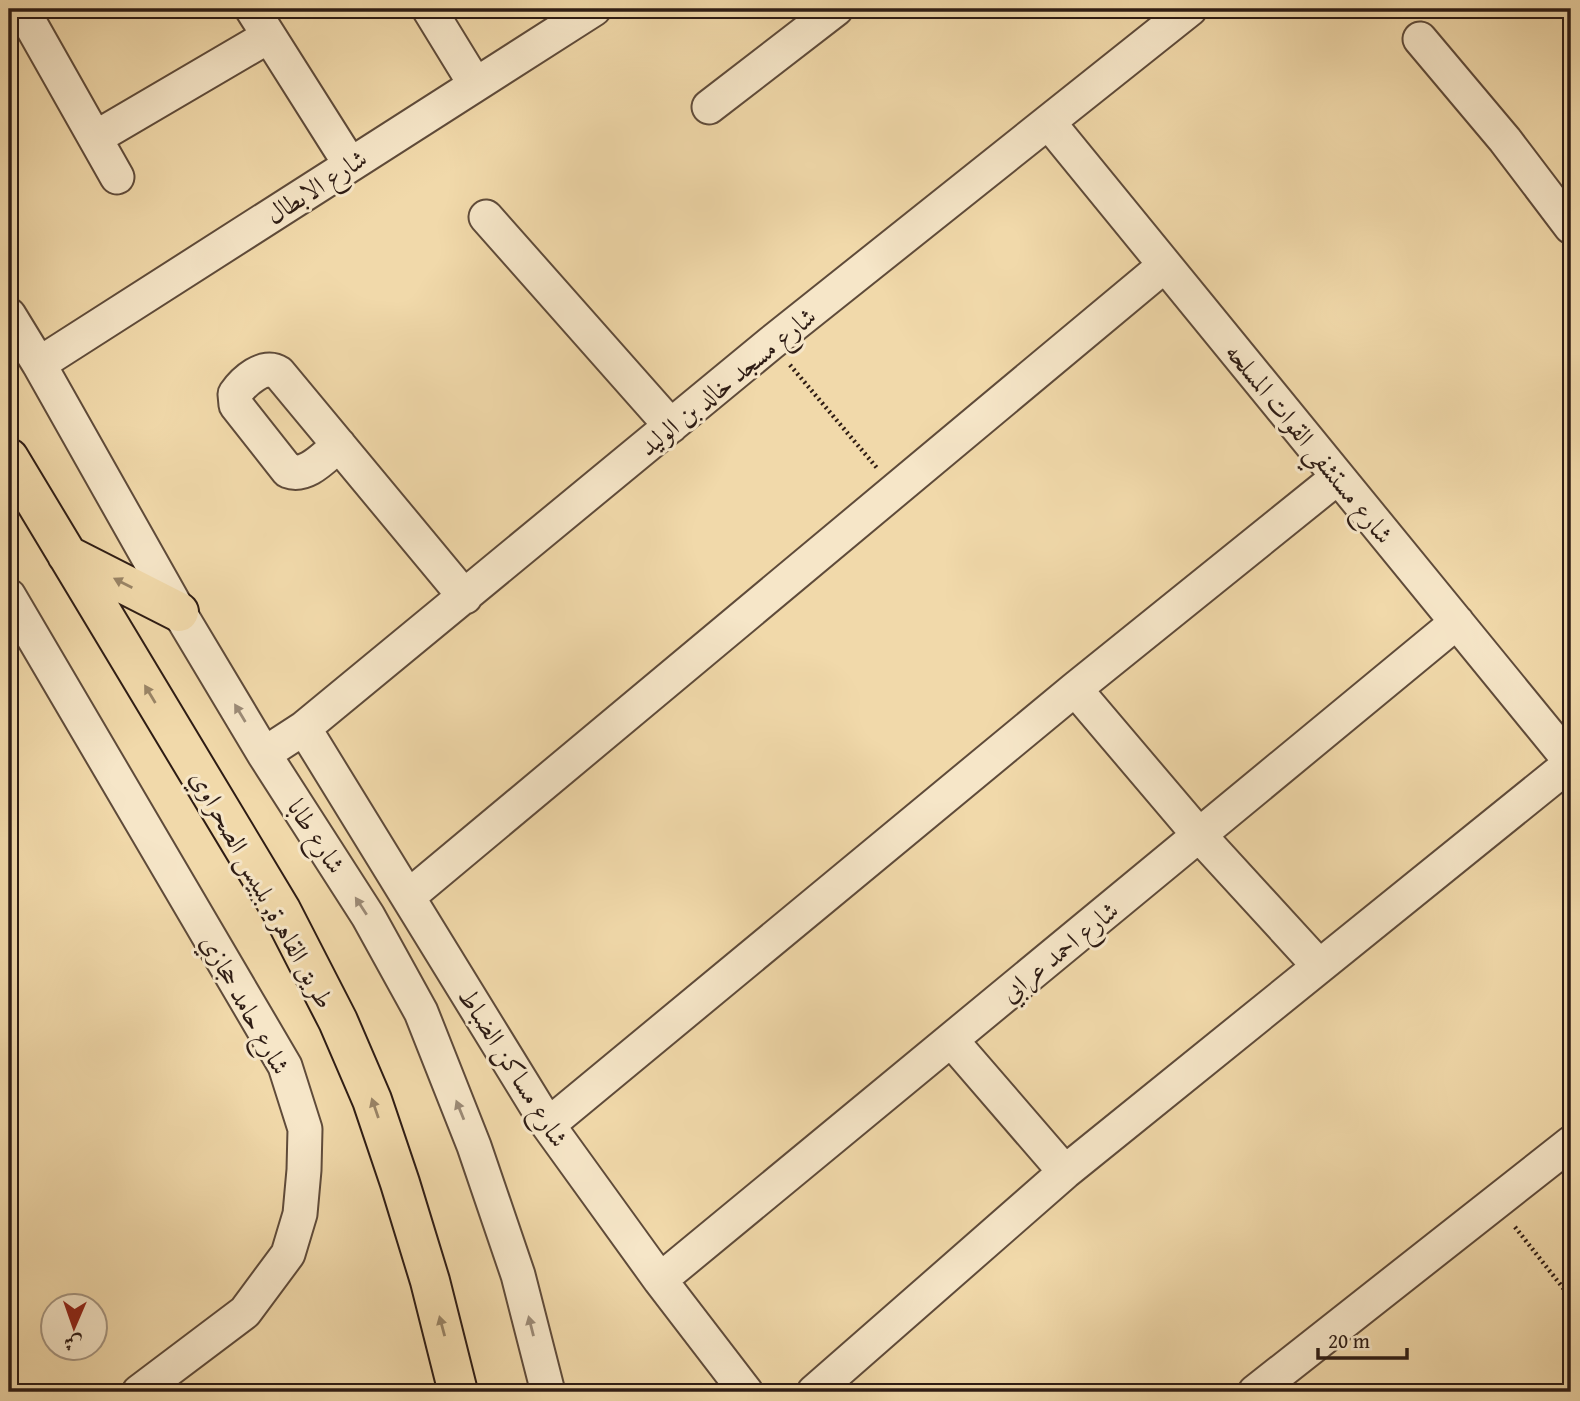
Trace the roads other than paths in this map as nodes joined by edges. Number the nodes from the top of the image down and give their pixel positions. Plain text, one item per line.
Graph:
1 (22, 9) edge
2 (429, 9) edge
3 (594, 9) edge
4 (836, 9) edge
5 (1190, 9) edge
6 (261, 22) edge
7 (1420, 39) dead end
8 (475, 84) junction
9 (709, 107) dead end
10 (1049, 123) junction
11 (95, 138) junction
12 (350, 164) junction
13 (117, 177) dead end
14 (486, 218) dead end
15 (1571, 227) edge
16 (1165, 265) junction
17 (9, 315) edge
18 (39, 364) junction
19 (671, 426) junction
20 (339, 445) dead end
21 (9, 458) edge
22 (1338, 477) junction
23 (66, 555) junction
24 (9, 596) edge
25 (465, 597) junction
26 (179, 612) junction
27 (1457, 622) junction
28 (1075, 690) junction
29 (304, 728) junction
30 (264, 754) junction
31 (1571, 762) edge
32 (1199, 835) junction
33 (409, 896) junction
34 (1320, 966) junction
35 (951, 1040) junction
36 (548, 1125) junction
37 (1571, 1143) edge
38 (1065, 1172) junction
39 (660, 1280) junction
40 (139, 1392) edge
41 (458, 1392) edge
42 (548, 1392) edge
43 (746, 1392) edge
44 (814, 1392) edge
45 (1255, 1392) edge

1 - 11 street
2 - 8 street
3 - 8 street, شارع الابطال
4 - 9 street
5 - 10 street, شارع مسجد خالد بن الوليد
6 - 11 street
6 - 12 street
7 - 15 street
8 - 12 street, شارع الابطال
10 - 16 street, شارع مستشفي القوات المسلحه
10 - 19 street, شارع مسجد خالد بن الوليد
11 - 13 street
12 - 18 street, شارع الابطال
14 - 19 street
16 - 22 street, شارع مستشفي القوات المسلحه
16 - 33 street
17 - 18 street, شارع طابا
18 - 26 street, شارع طابا
19 - 25 street, شارع مسجد خالد بن الوليد
20 - 25 street
21 - 23 highway, طريق القاهرة, بلبيس الصحراوي
22 - 27 street, شارع مستشفي القوات المسلحه
22 - 28 street
26 -> 23 highway
41 -> 23 highway, طريق القاهرة, بلبيس الصحراوي
24 - 40 street, شارع حامد حجازي
25 - 29 street, شارع مسجد خالد بن الوليد
30 -> 26 street, شارع طابا
27 - 31 street, شارع مستشفي القوات المسلحه
27 - 32 street, شارع احمد عرابي
28 - 32 street
28 - 36 street
29 - 30 street, شارع مسجد خالد بن الوليد
29 - 33 street, شارع مساكن الضباط
42 -> 30 street, شارع طابا
31 - 34 street
32 - 34 street
32 - 35 street, شارع احمد عرابي
33 - 36 street, شارع مساكن الضباط
34 - 38 street
35 - 38 street
35 - 39 street, شارع احمد عرابي
36 - 39 street, شارع مساكن الضباط
37 - 45 street
38 - 44 street
39 - 43 street, شارع مساكن الضباط

